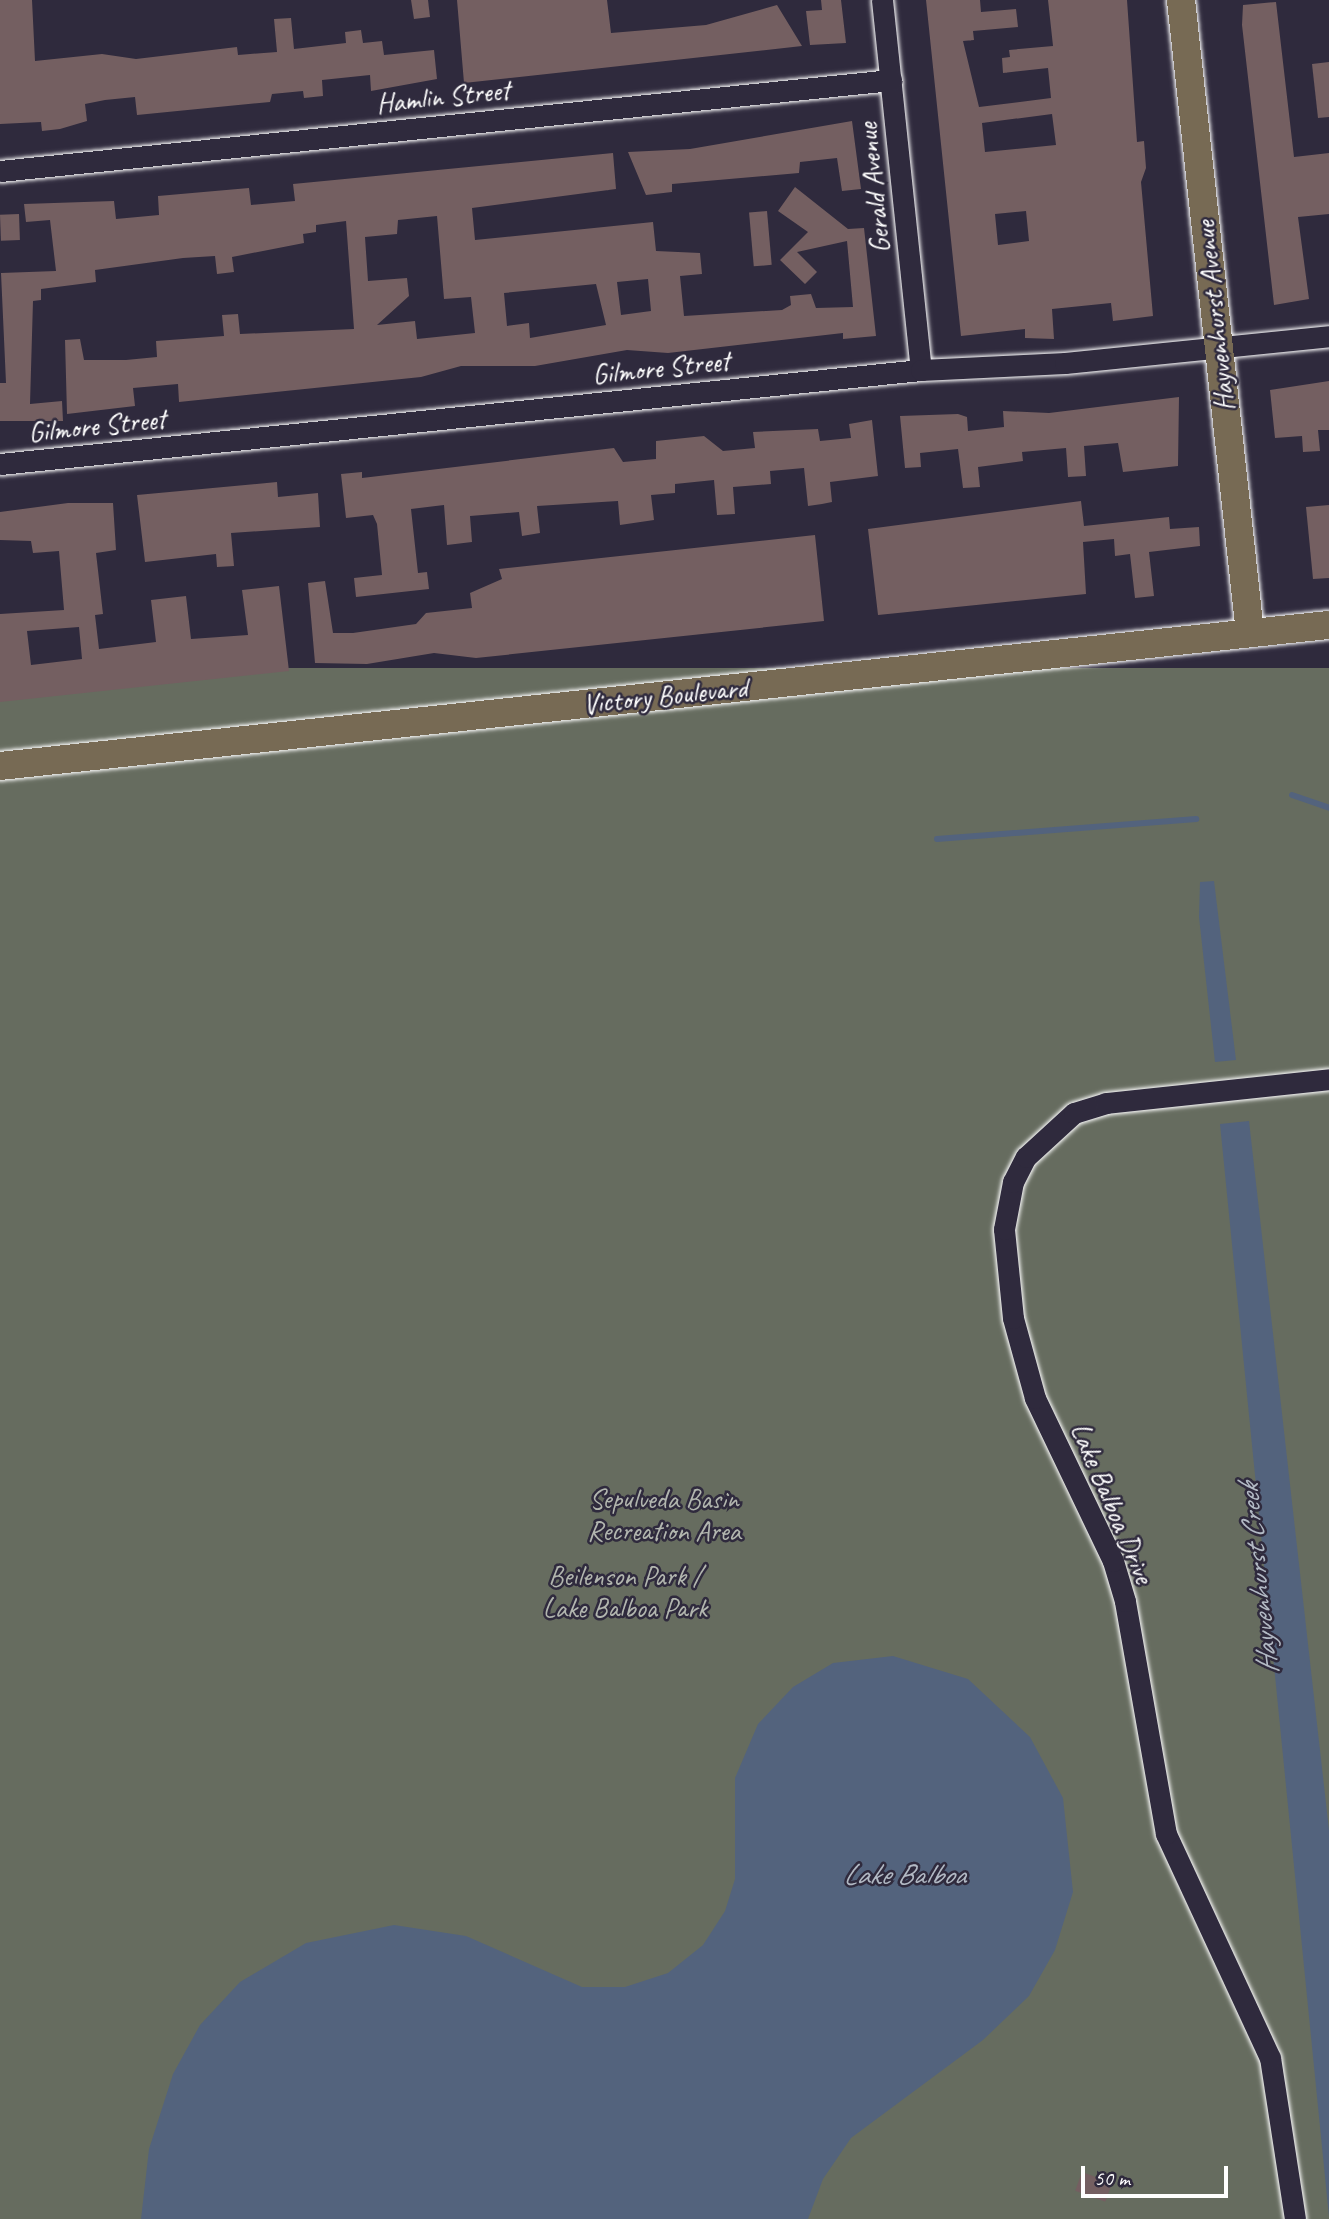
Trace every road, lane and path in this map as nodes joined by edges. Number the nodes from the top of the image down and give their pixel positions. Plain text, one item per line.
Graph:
1 (882, 0) edge
2 (1181, 0) edge
3 (891, 80) junction
4 (0, 171) edge
5 (1329, 336) edge
6 (1217, 348) junction
7 (921, 370) junction
8 (0, 464) edge
9 (1329, 625) edge
10 (1250, 633) junction
11 (0, 766) edge
12 (1329, 1079) edge
13 (1295, 2219) edge

1 - 3 street, Gerald Avenue
2 - 6 main road, Hayvenhurst Avenue
3 - 4 street, Hamlin Street
3 - 7 street, Gerald Avenue
5 - 6 street, Gilmore Street
6 - 7 street, Gilmore Street
6 - 10 main road, Hayvenhurst Avenue
7 - 8 street, Gilmore Street
9 - 10 main road, Victory Boulevard
10 - 11 main road, Victory Boulevard
12 - 13 street, Lake Balboa Drive

